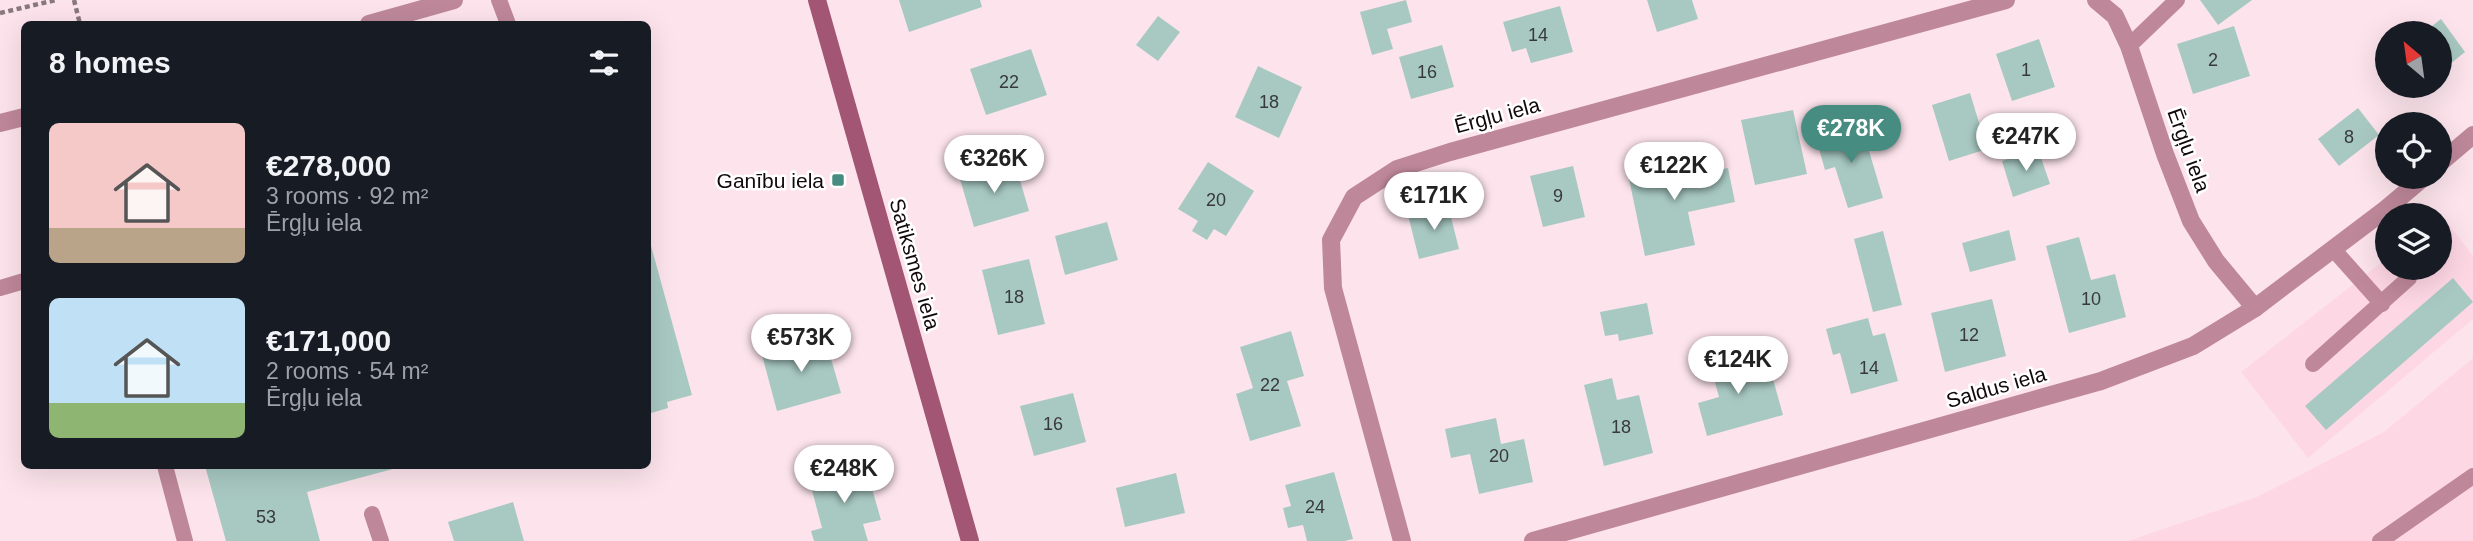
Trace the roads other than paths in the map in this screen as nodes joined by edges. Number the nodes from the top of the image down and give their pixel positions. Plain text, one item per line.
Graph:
1 (499, 0) edge
2 (817, 0) edge
3 (2006, 0) edge
4 (2096, 0) edge
5 (2177, 0) edge
6 (445, 2) edge
7 (379, 21) edge
8 (507, 21) edge
9 (2129, 46) junction
10 (21, 118) edge
11 (0, 123) edge
12 (2473, 135) edge
13 (2452, 153) edge
14 (2409, 189) edge
15 (2333, 249) junction
16 (2407, 280) edge
17 (21, 282) edge
18 (0, 288) edge
19 (2382, 304) junction
20 (2255, 309) junction
21 (2313, 364) dead end
22 (166, 469) edge
23 (2473, 476) edge
24 (372, 514) dead end
25 (185, 541) edge
26 (381, 541) edge
27 (970, 541) edge
28 (1402, 541) edge
29 (1533, 541) edge
30 (2380, 541) edge

1 - 8 lane
2 - 27 street, Satiksmes iela
3 - 28 street, Ērgļu iela
4 - 9 street, Ērgļu iela
5 - 9 lane
6 - 7 street
9 - 20 street, Ērgļu iela
10 - 11 street
12 - 13 street
14 - 15 street, Saldus iela
15 - 19 lane
15 - 20 street, Saldus iela
16 - 19 lane
17 - 18 lane
19 - 21 lane
20 - 29 street, Saldus iela
22 - 25 lane
23 - 30 lane
24 - 26 lane

